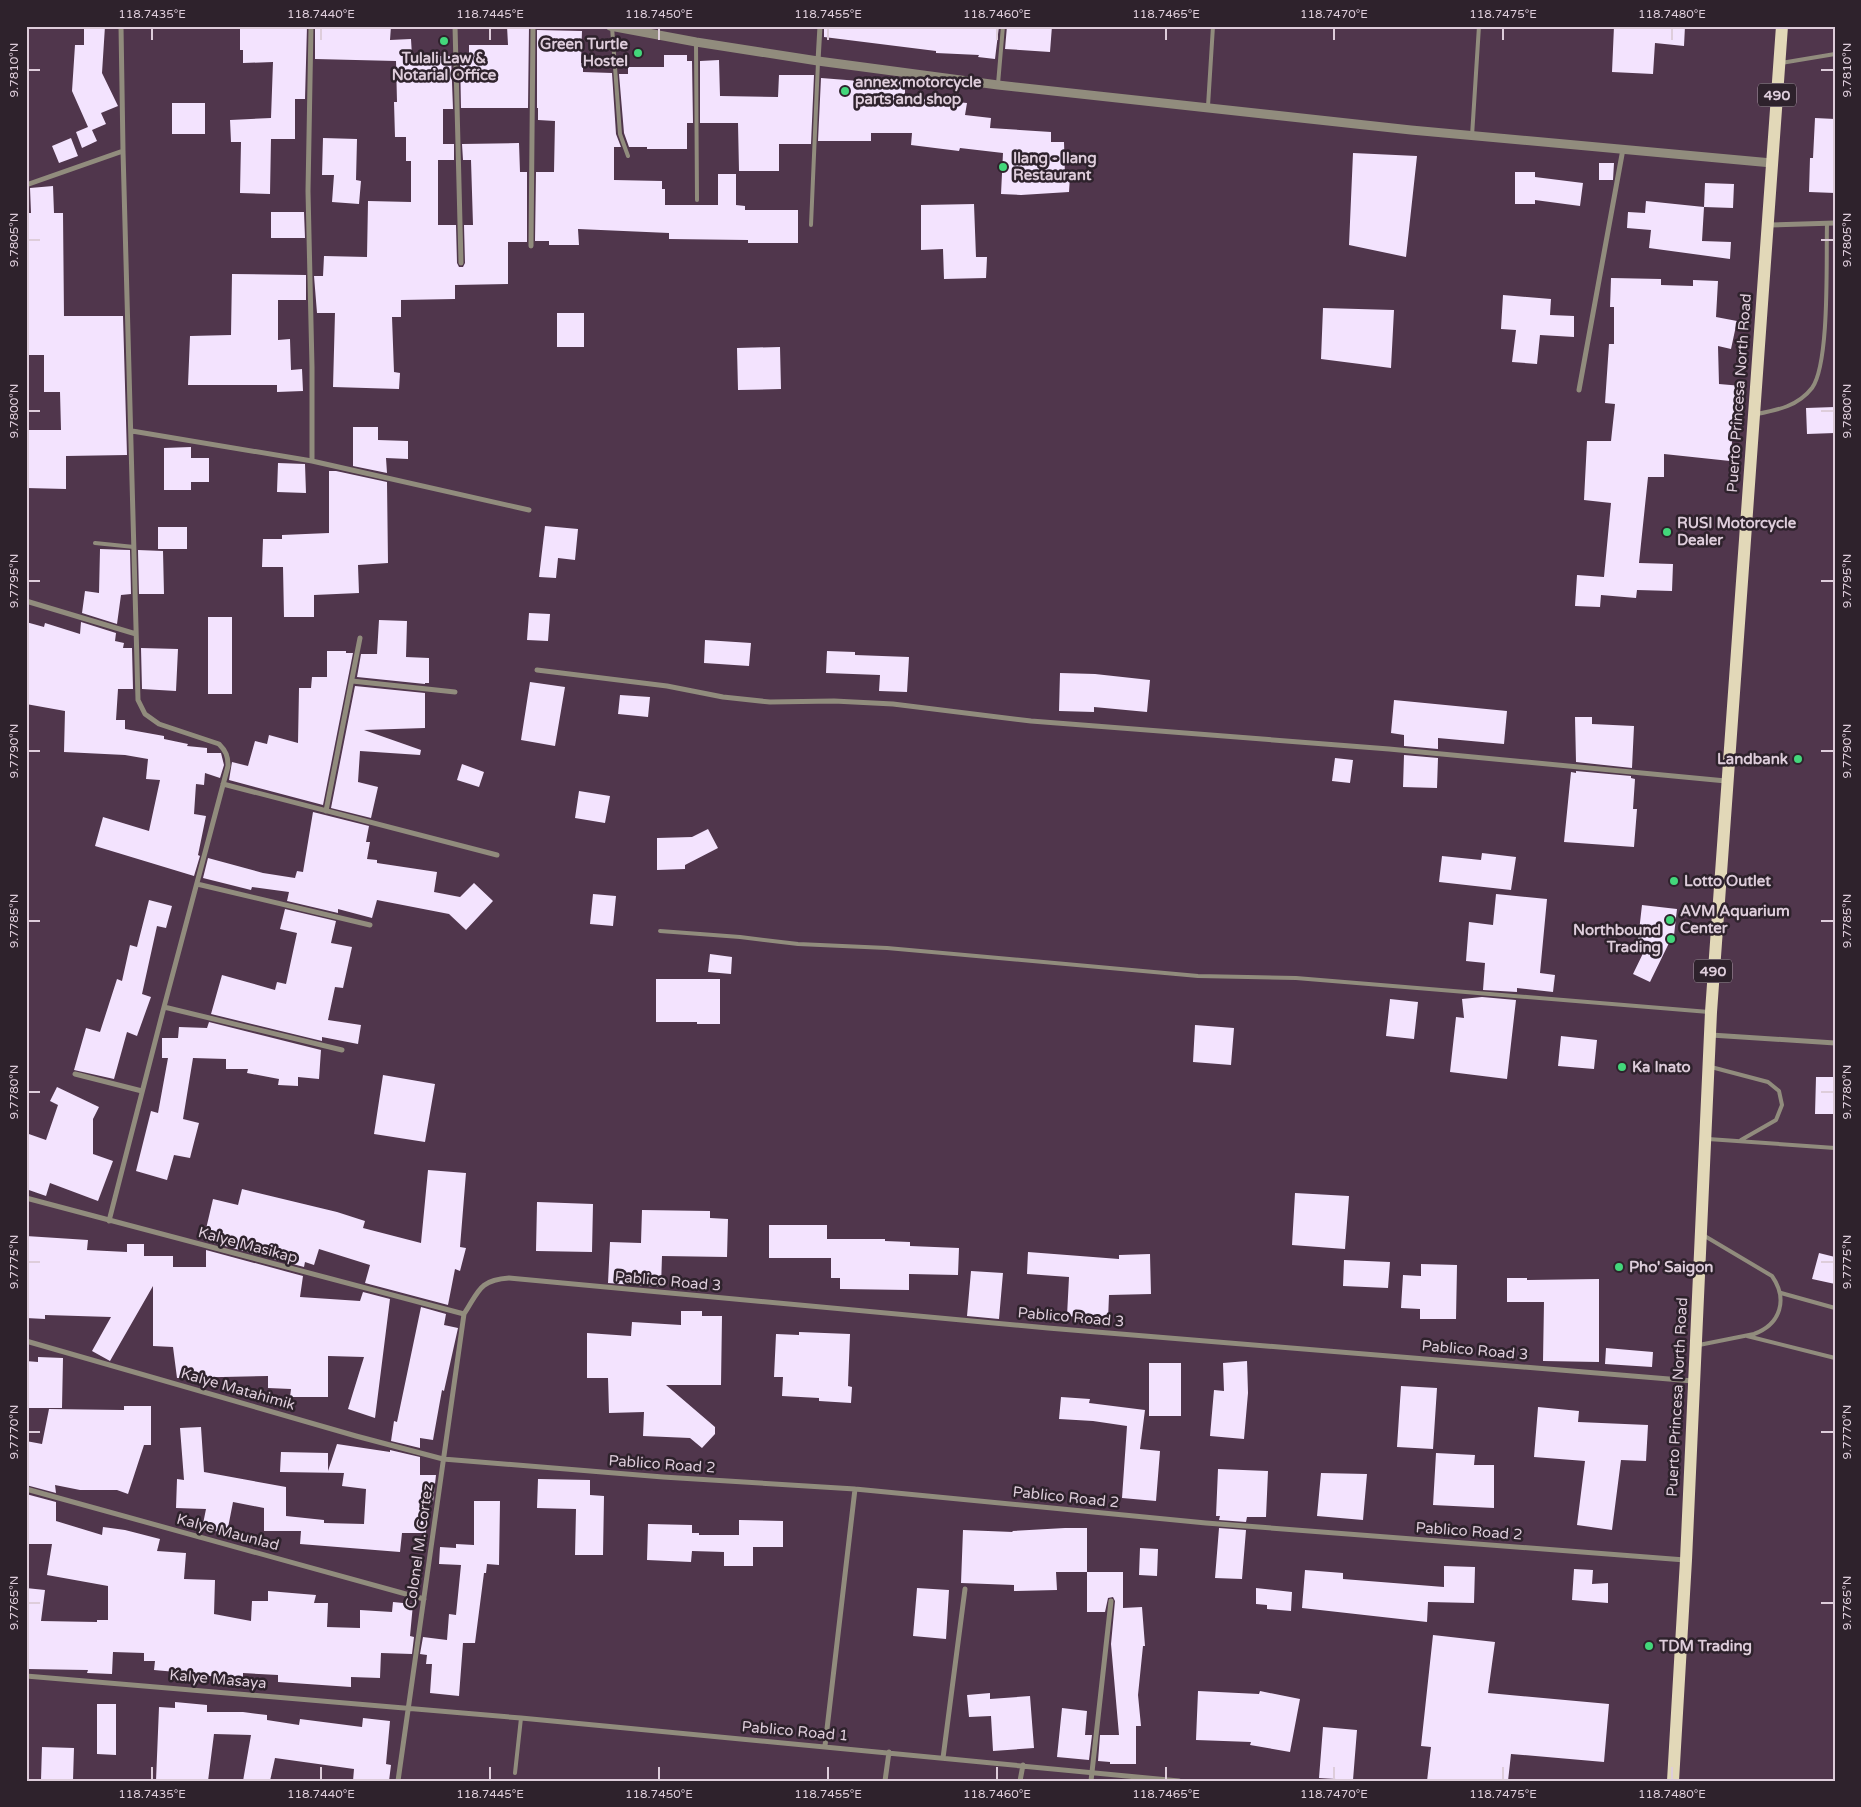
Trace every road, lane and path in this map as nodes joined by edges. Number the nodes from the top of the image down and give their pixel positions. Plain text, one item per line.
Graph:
1 (121, 26) edge
2 (311, 26) edge
3 (455, 26) edge
4 (533, 26) edge
5 (611, 26) edge
6 (820, 26) edge
7 (1003, 26) edge
8 (1213, 26) edge
9 (1479, 26) edge
10 (1782, 26) edge
11 (696, 42) junction
12 (1835, 54) edge
13 (818, 61) junction
14 (1779, 63) junction
15 (998, 85) junction
16 (1208, 107) junction
17 (1472, 136) junction
18 (1623, 149) junction
19 (123, 151) junction
20 (628, 156) dead end
21 (1772, 163) junction
22 (26, 185) edge
23 (697, 200) dead end
24 (1835, 223) edge
25 (1827, 224) junction
26 (811, 225) dead end
27 (1769, 225) junction
28 (531, 246) dead end
29 (461, 263) dead end
30 (1579, 390) dead end
31 (1753, 415) junction
32 (132, 431) junction
33 (312, 461) junction
34 (529, 510) dead end
35 (95, 543) dead end
36 (134, 547) junction
37 (26, 601) edge
38 (136, 634) junction
39 (360, 638) dead end
40 (538, 670) dead end
41 (352, 681) junction
42 (455, 692) dead end
43 (1727, 782) junction
44 (223, 784) junction
45 (326, 811) junction
46 (497, 855) dead end
47 (197, 884) junction
48 (370, 924) dead end
49 (660, 931) dead end
50 (164, 1007) junction
51 (1711, 1012) junction
52 (1711, 1035) junction
53 (1835, 1043) edge
54 (342, 1050) dead end
55 (1709, 1066) junction
56 (75, 1074) dead end
57 (142, 1091) junction
58 (1705, 1139) junction
59 (1741, 1140) junction
60 (1835, 1148) edge
61 (26, 1198) edge
62 (109, 1221) junction
63 (1701, 1233) junction
64 (1781, 1293) junction
65 (1835, 1308) edge
66 (464, 1314) junction
67 (1746, 1336) junction
68 (26, 1341) edge
69 (1695, 1346) junction
70 (1835, 1358) edge
71 (1693, 1380) junction
72 (443, 1459) junction
73 (26, 1489) edge
74 (855, 1489) junction
75 (1686, 1560) junction
76 (965, 1589) dead end
77 (424, 1599) junction
78 (1112, 1601) dead end
79 (26, 1676) edge
80 (408, 1708) junction
81 (521, 1718) junction
82 (825, 1746) junction
83 (889, 1752) junction
84 (943, 1758) junction
85 (1023, 1765) junction
86 (1092, 1772) junction
87 (515, 1773) dead end
88 (398, 1781) edge
89 (885, 1781) edge
90 (1020, 1781) edge
91 (1091, 1781) edge
92 (1179, 1781) edge
93 (1673, 1781) edge

1 - 19 street
2 - 33 street
3 - 29 street
4 - 28 street
5 - 11 street
5 - 20 lane
6 - 13 street
7 - 15 lane
8 - 16 lane
9 - 17 lane
10 - 14 main road, Puerto Princesa North Road / 490
11 - 13 street
11 - 23 lane
12 - 14 lane
13 - 15 street
13 - 26 lane
14 - 21 main road, Puerto Princesa North Road / 490
15 - 16 street
16 - 17 street
17 - 18 street
18 - 21 street
18 - 30 street
19 - 22 street
19 - 32 street
21 - 27 main road, Puerto Princesa North Road / 490
24 - 25 street
25 - 27 street
25 - 31 lane
27 - 31 main road, Puerto Princesa North Road / 490
31 - 43 main road, Puerto Princesa North Road / 490
32 - 33 street
32 - 36 street
33 - 34 street
35 - 36 lane
36 - 38 street
37 - 38 street
38 - 44 street
39 - 41 street
40 - 43 street
41 - 42 street
41 - 45 street
43 - 51 main road, Puerto Princesa North Road / 490
44 - 45 street
44 - 47 street
45 - 46 street
47 - 48 street
47 - 50 street
49 - 51 lane
50 - 54 street
50 - 57 street
51 - 52 main road, Puerto Princesa North Road / 490
52 - 53 street
52 - 55 main road, Puerto Princesa North Road / 490
55 - 58 main road, Puerto Princesa North Road / 490
55 - 59 lane
56 - 57 street
57 - 62 street
58 - 59 lane
58 - 63 main road, Puerto Princesa North Road / 490
59 - 60 lane
61 - 62 street, Kalye Masikap
62 - 66 street, Kalye Masikap
63 - 64 lane
63 - 69 main road, Puerto Princesa North Road / 490
64 - 65 lane
64 - 67 lane
66 - 71 street, Pablico Road 3
66 - 72 street, Colonel M. Cortez
67 - 69 lane
67 - 70 lane
68 - 72 street, Kalye Matahimik
69 - 71 main road, Puerto Princesa North Road / 490
71 - 75 main road, Puerto Princesa North Road / 490
72 - 74 street, Pablico Road 2
72 - 77 street, Colonel M. Cortez
73 - 77 street, Kalye Maunlad
74 - 75 street, Pablico Road 2
74 - 82 street
75 - 93 main road, Puerto Princesa North Road / 490
76 - 84 street
77 - 80 street, Colonel M. Cortez
78 - 86 street
79 - 80 street, Kalye Masaya
80 - 81 street, Pablico Road 1
80 - 88 street, Colonel M. Cortez
81 - 82 street, Pablico Road 1
81 - 87 lane
82 - 83 street, Pablico Road 1
83 - 84 street, Pablico Road 1
83 - 89 street
84 - 85 street, Pablico Road 1
85 - 86 street, Pablico Road 1
85 - 90 street
86 - 91 street
86 - 92 street, Pablico Road 1

